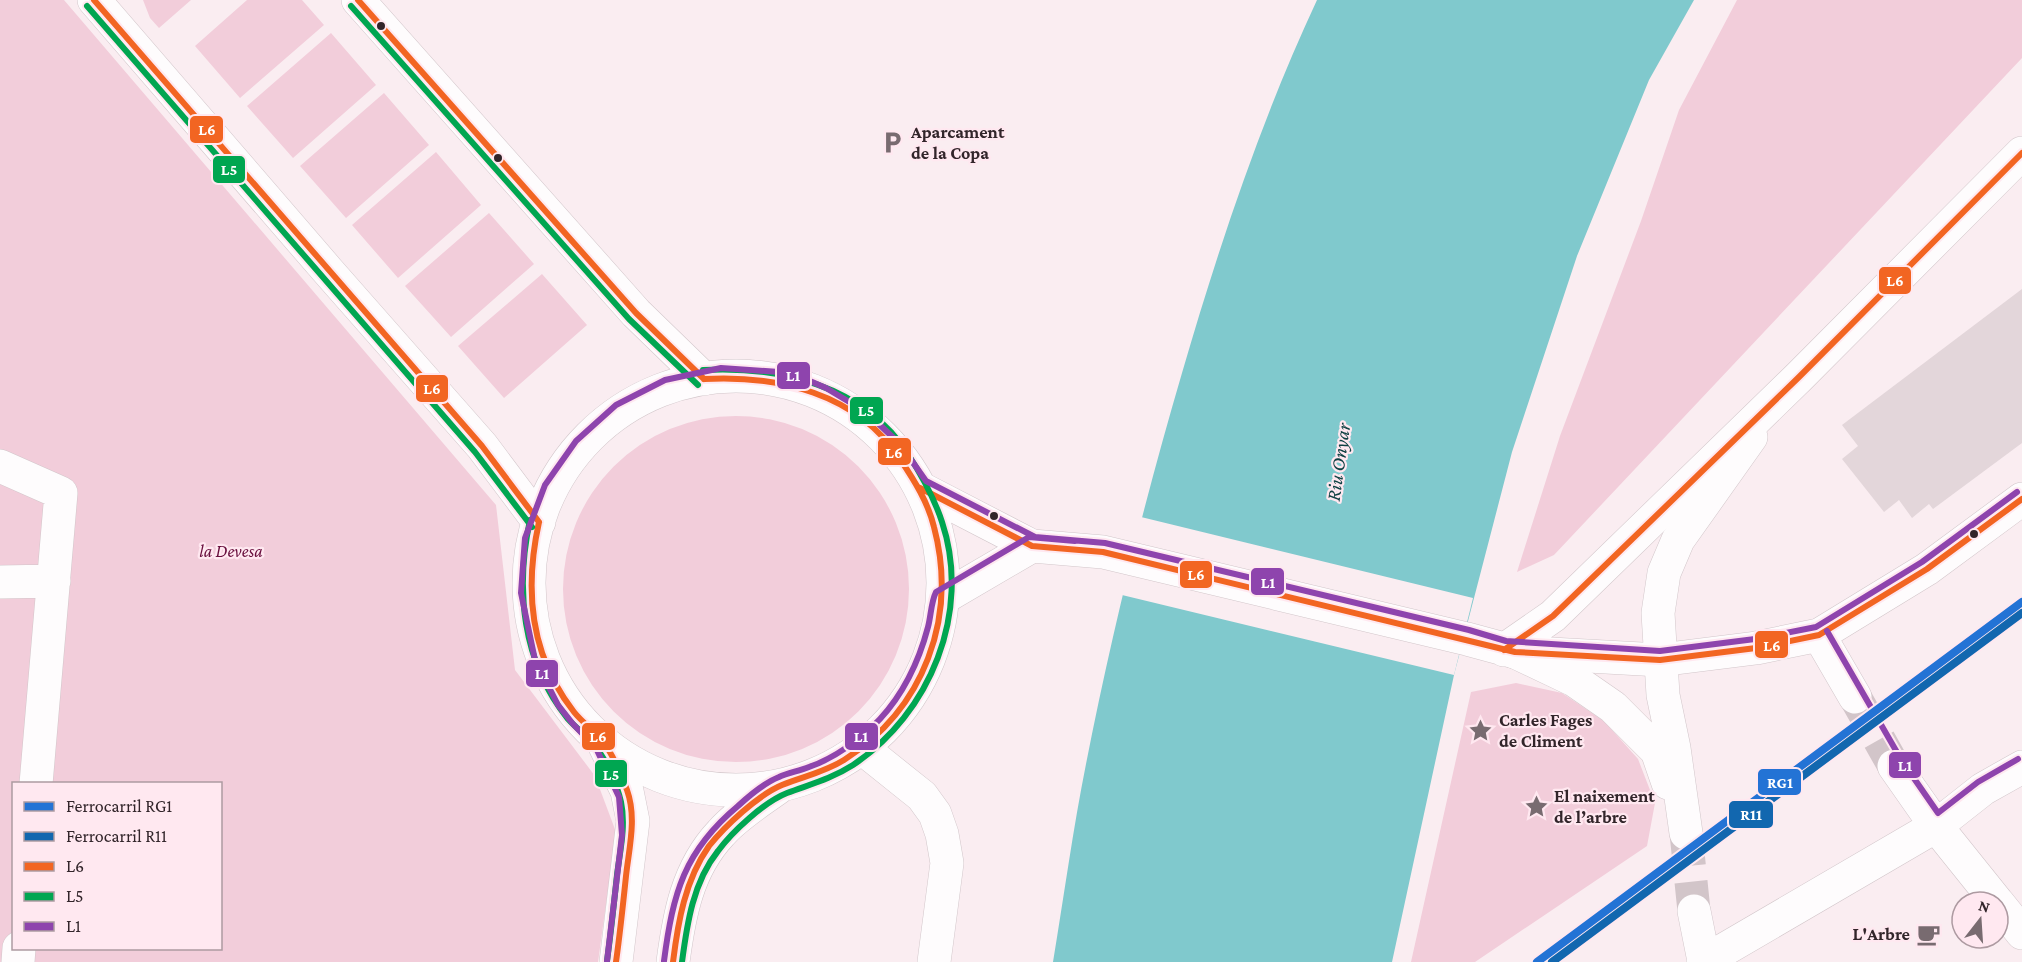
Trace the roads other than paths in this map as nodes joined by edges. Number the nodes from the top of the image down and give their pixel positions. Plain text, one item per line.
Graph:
1 (94, 0) edge
2 (358, 0) edge
3 (2022, 153) edge
4 (1799, 377) junction
5 (704, 379) junction
6 (0, 466) edge
7 (920, 488) junction
8 (2022, 499) edge
9 (539, 522) junction
10 (1032, 546) junction
11 (54, 581) junction
12 (0, 582) edge
13 (943, 598) junction
14 (1819, 635) junction
15 (1510, 651) junction
16 (1660, 660) junction
17 (1855, 697) tunnel mouth
18 (602, 741) junction
19 (862, 748) junction
20 (1894, 766) tunnel mouth
21 (2022, 767) edge
22 (36, 782) edge
23 (780, 786) junction
24 (1936, 826) junction
25 (1988, 890) edge
26 (1694, 911) tunnel mouth
27 (2010, 918) edge
28 (2022, 933) edge
29 (616, 962) edge
30 (673, 962) edge
31 (934, 962) edge
32 (1703, 962) edge

1 - 9 street
2 - 5 street
3 - 4 street
4 - 15 street
4 - 16 street
5 - 7 street
5 - 9 street
6 - 11 street
7 - 10 street
7 - 13 street
8 - 14 street
9 - 18 street
10 - 13 street
10 - 15 street
11 - 12 street
11 - 22 street
13 - 19 street
14 - 16 street
14 - 17 street
15 - 16 street
15 - 16 street
18 - 23 street
18 - 29 street
19 - 23 street
19 - 31 street
20 - 24 street
21 - 24 street
23 - 30 street
24 - 25 street
24 - 32 street
26 - 32 street
27 - 28 street

